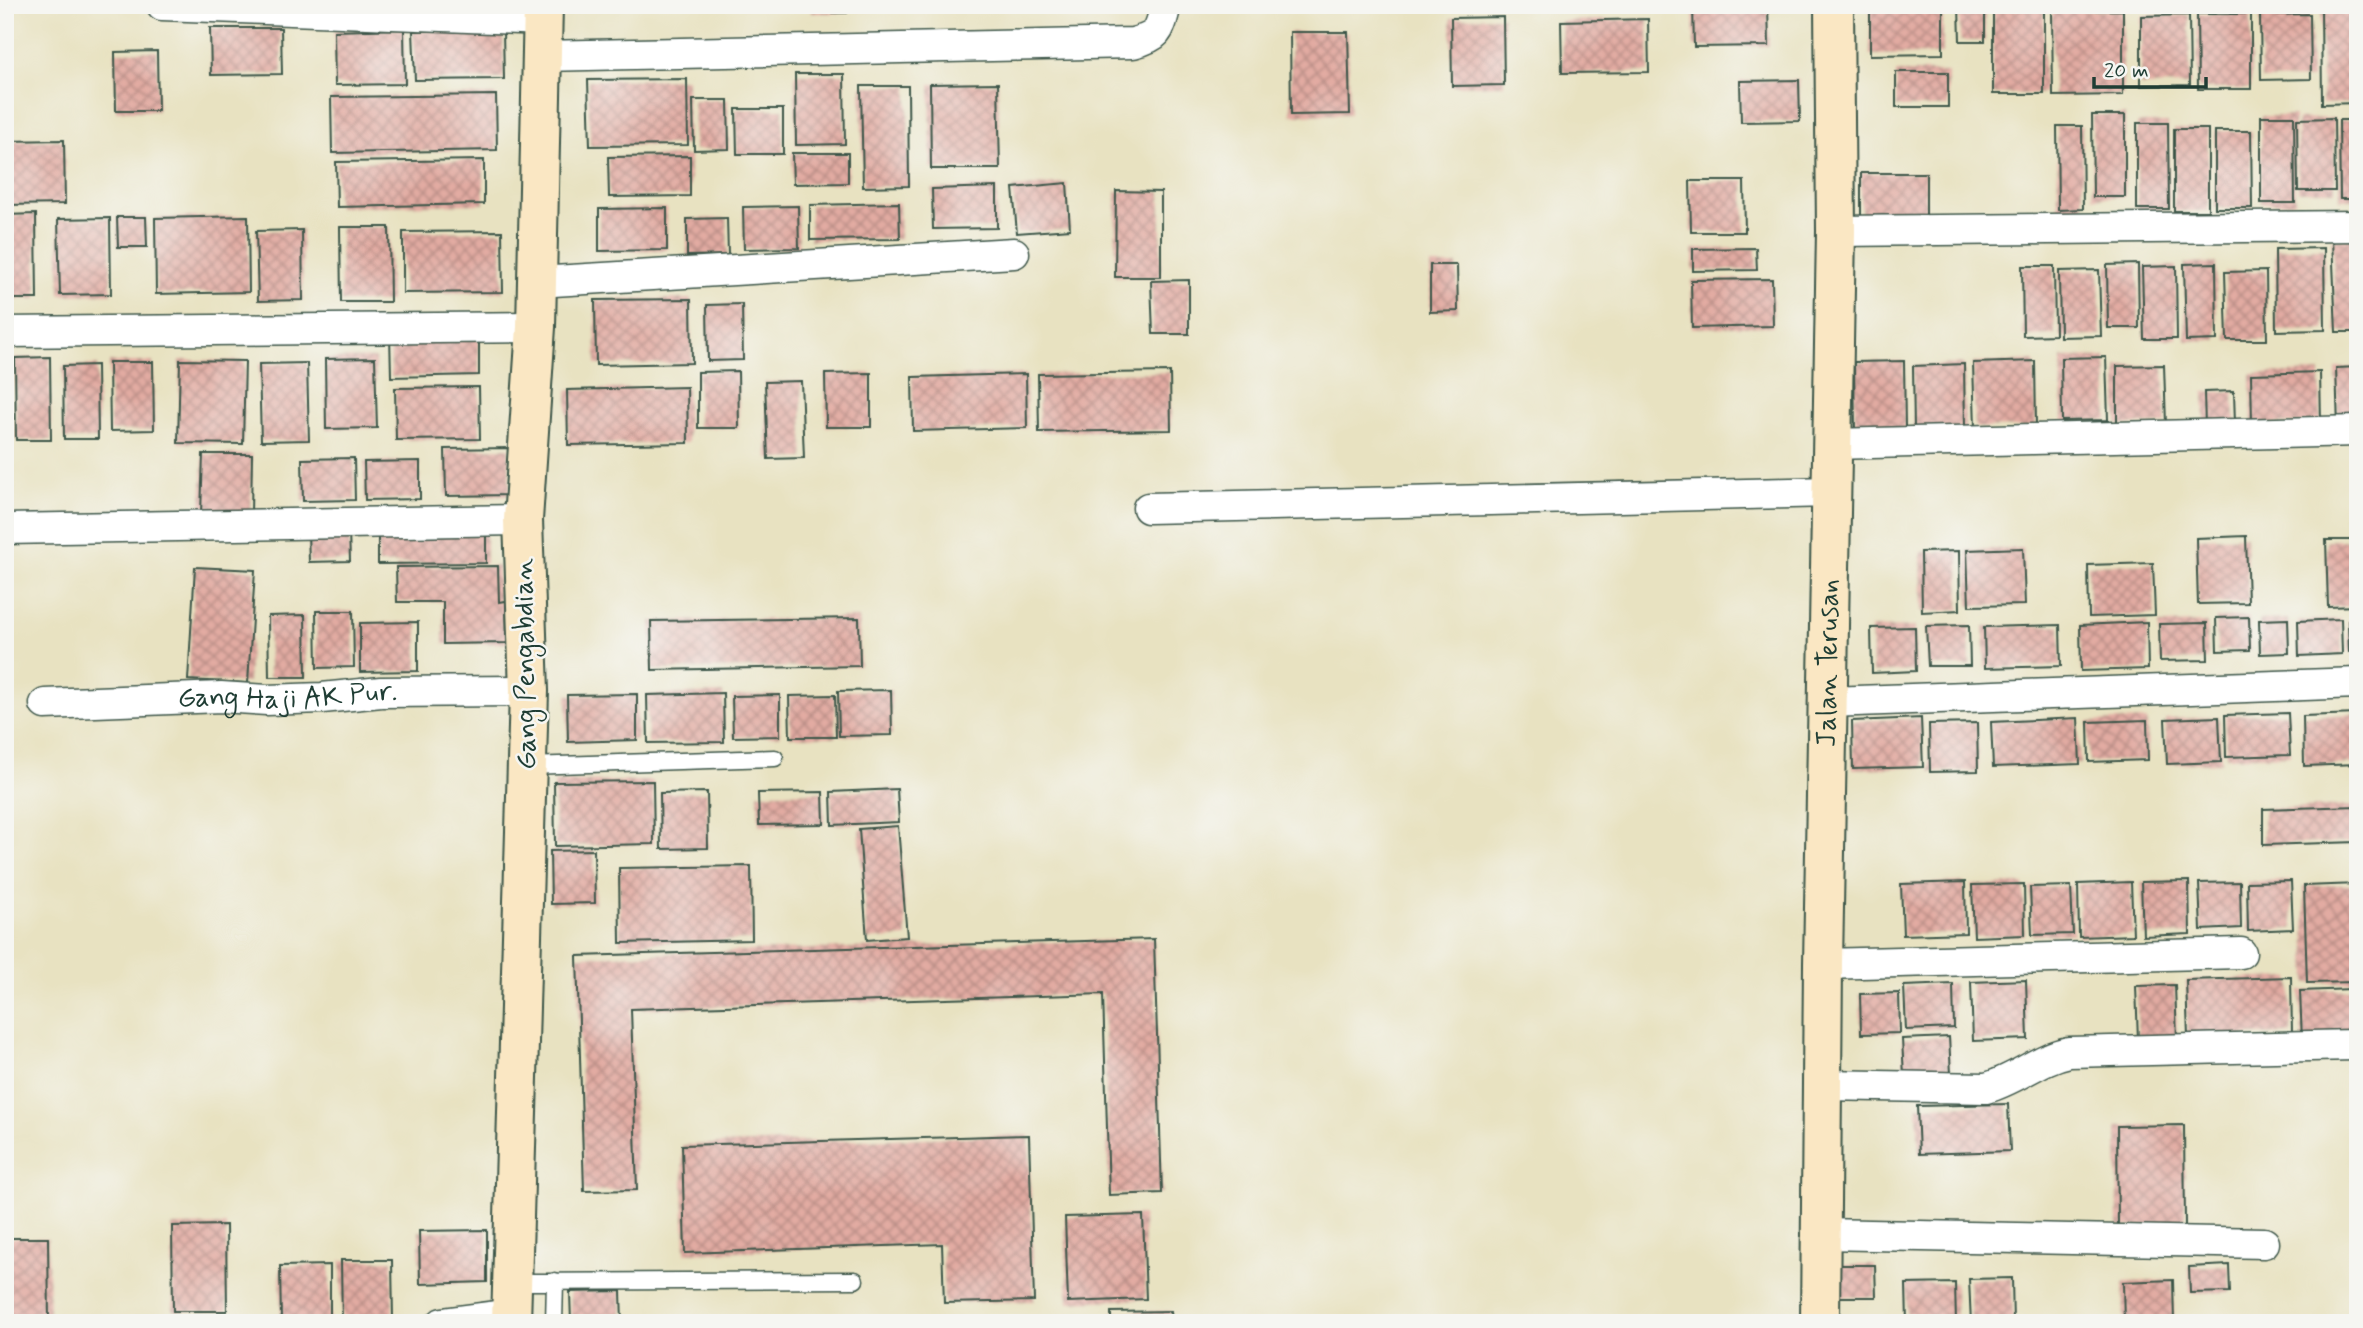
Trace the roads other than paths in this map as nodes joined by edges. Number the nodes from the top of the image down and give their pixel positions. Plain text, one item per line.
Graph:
1 (163, 5) edge
2 (1166, 5) edge
3 (1833, 5) edge
4 (543, 27) edge
5 (2358, 226) edge
6 (1836, 231) junction
7 (1014, 253) dead end
8 (537, 282) junction
9 (536, 327) junction
10 (5, 332) edge
11 (2358, 431) edge
12 (1832, 444) junction
13 (1831, 492) junction
14 (1148, 508) dead end
15 (523, 520) junction
16 (5, 530) edge
17 (2358, 684) edge
18 (529, 691) junction
19 (1829, 702) junction
20 (45, 704) dead end
21 (775, 758) dead end
22 (528, 766) junction
23 (2241, 953) dead end
24 (1823, 964) junction
25 (2354, 1045) dead end
26 (1823, 1085) junction
27 (1822, 1234) junction
28 (2263, 1242) dead end
29 (855, 1280) dead end
30 (555, 1281) junction
31 (511, 1306) edge
32 (442, 1323) edge
33 (554, 1323) edge
34 (1820, 1323) edge

1 - 4 street
2 - 4 street
3 - 6 street, Jalan Terusan
4 - 8 street, Gang Pengabdian
5 - 6 street
6 - 12 street, Jalan Terusan
7 - 8 street
8 - 9 street, Gang Pengabdian
9 - 10 street
9 - 15 street, Gang Pengabdian
11 - 12 street
12 - 13 street, Jalan Terusan
13 - 14 street
13 - 19 street, Jalan Terusan
15 - 16 street
15 - 18 street, Gang Pengabdian
17 - 19 street
18 - 20 street, Gang Haji AK Pur.
18 - 22 street, Gang Pengabdian
19 - 24 street, Jalan Terusan
21 - 22 lane
22 - 31 street, Gang Pengabdian
23 - 24 street
24 - 26 street, Jalan Terusan
25 - 26 street
26 - 27 street, Jalan Terusan
27 - 28 street
27 - 34 street, Jalan Terusan
29 - 30 lane
30 - 31 lane
30 - 33 lane
31 - 32 street

